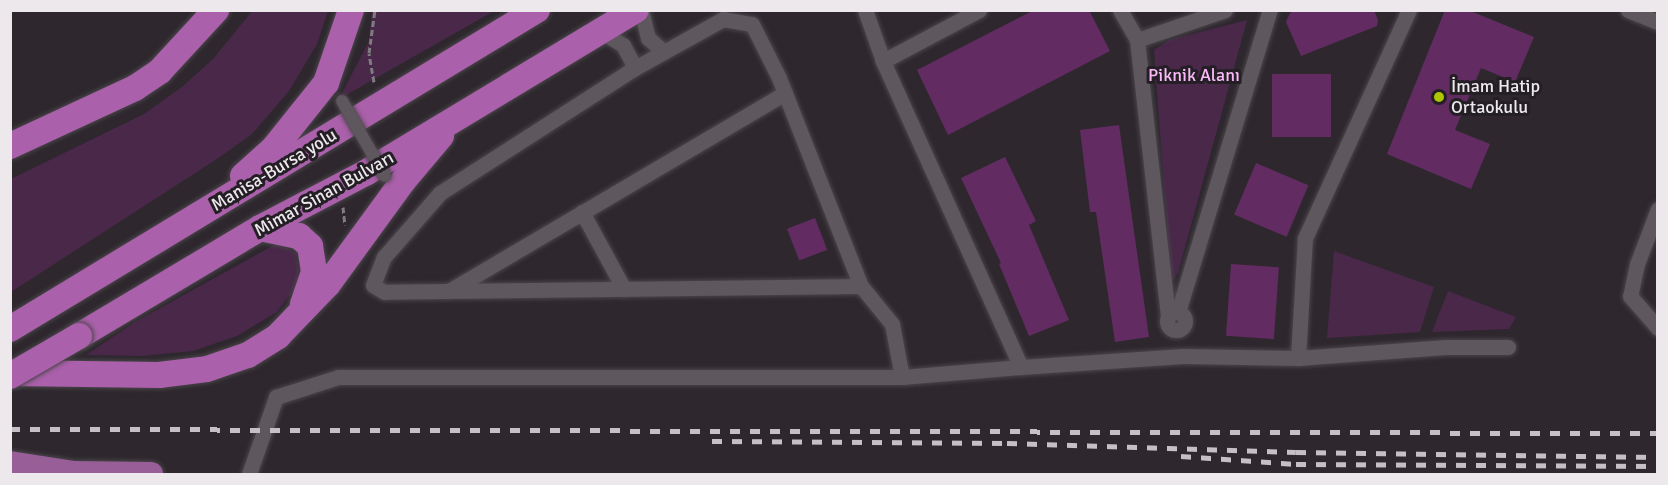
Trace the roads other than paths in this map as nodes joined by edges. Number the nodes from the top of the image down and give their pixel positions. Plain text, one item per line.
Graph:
1 (216, 10) edge
2 (351, 10) edge
3 (537, 10) edge
4 (636, 10) edge
5 (641, 10) edge
6 (865, 10) edge
7 (979, 10) edge
8 (1120, 10) edge
9 (1225, 10) edge
10 (1270, 10) edge
11 (1408, 10) edge
12 (1628, 10) edge
13 (1658, 22) edge
14 (602, 32) junction
15 (1137, 40) junction
16 (663, 51) junction
17 (883, 61) junction
18 (634, 68) junction
19 (785, 93) junction
20 (342, 101) dead end
21 (454, 120) junction
22 (10, 146) edge
23 (385, 176) dead end
24 (1658, 209) edge
25 (582, 212) junction
26 (193, 220) junction
27 (260, 228) junction
28 (861, 286) junction
29 (624, 289) junction
30 (448, 291) junction
31 (1173, 314) junction
32 (295, 320) junction
33 (1658, 328) edge
34 (10, 329) edge
35 (1508, 347) dead end
36 (1183, 356) junction
37 (1298, 358) junction
38 (1021, 367) junction
39 (10, 375) edge
40 (902, 377) junction
41 (10, 463) edge
42 (151, 474) edge
43 (249, 474) edge

1 - 22 highway
2 - 26 highway
3 - 26 highway, Manisa-Bursa yolu
4 - 14 highway, Mimar Sinan Bulvarı
5 - 16 street
6 - 17 street
7 - 17 street
8 - 15 street
9 - 15 street
10 - 31 street
11 - 37 street
12 - 13 street
14 - 18 street
14 - 21 highway, Mimar Sinan Bulvarı
15 - 31 street
16 - 18 street
16 - 19 street
17 - 38 street
18 - 30 street
19 - 25 street
19 - 28 street
20 - 23 street, bridge
21 - 27 highway, Mimar Sinan Bulvarı
21 - 32 highway
24 - 33 street
25 - 29 street
25 - 30 street
26 - 34 highway, Manisa-Bursa yolu
27 - 32 highway
27 - 39 highway, Mimar Sinan Bulvarı, bridge
28 - 29 street
28 - 40 street
29 - 30 street
31 - 36 street
32 - 39 highway
35 - 37 street
36 - 37 street
36 - 38 street
38 - 40 street
40 - 43 street
41 - 42 main road

